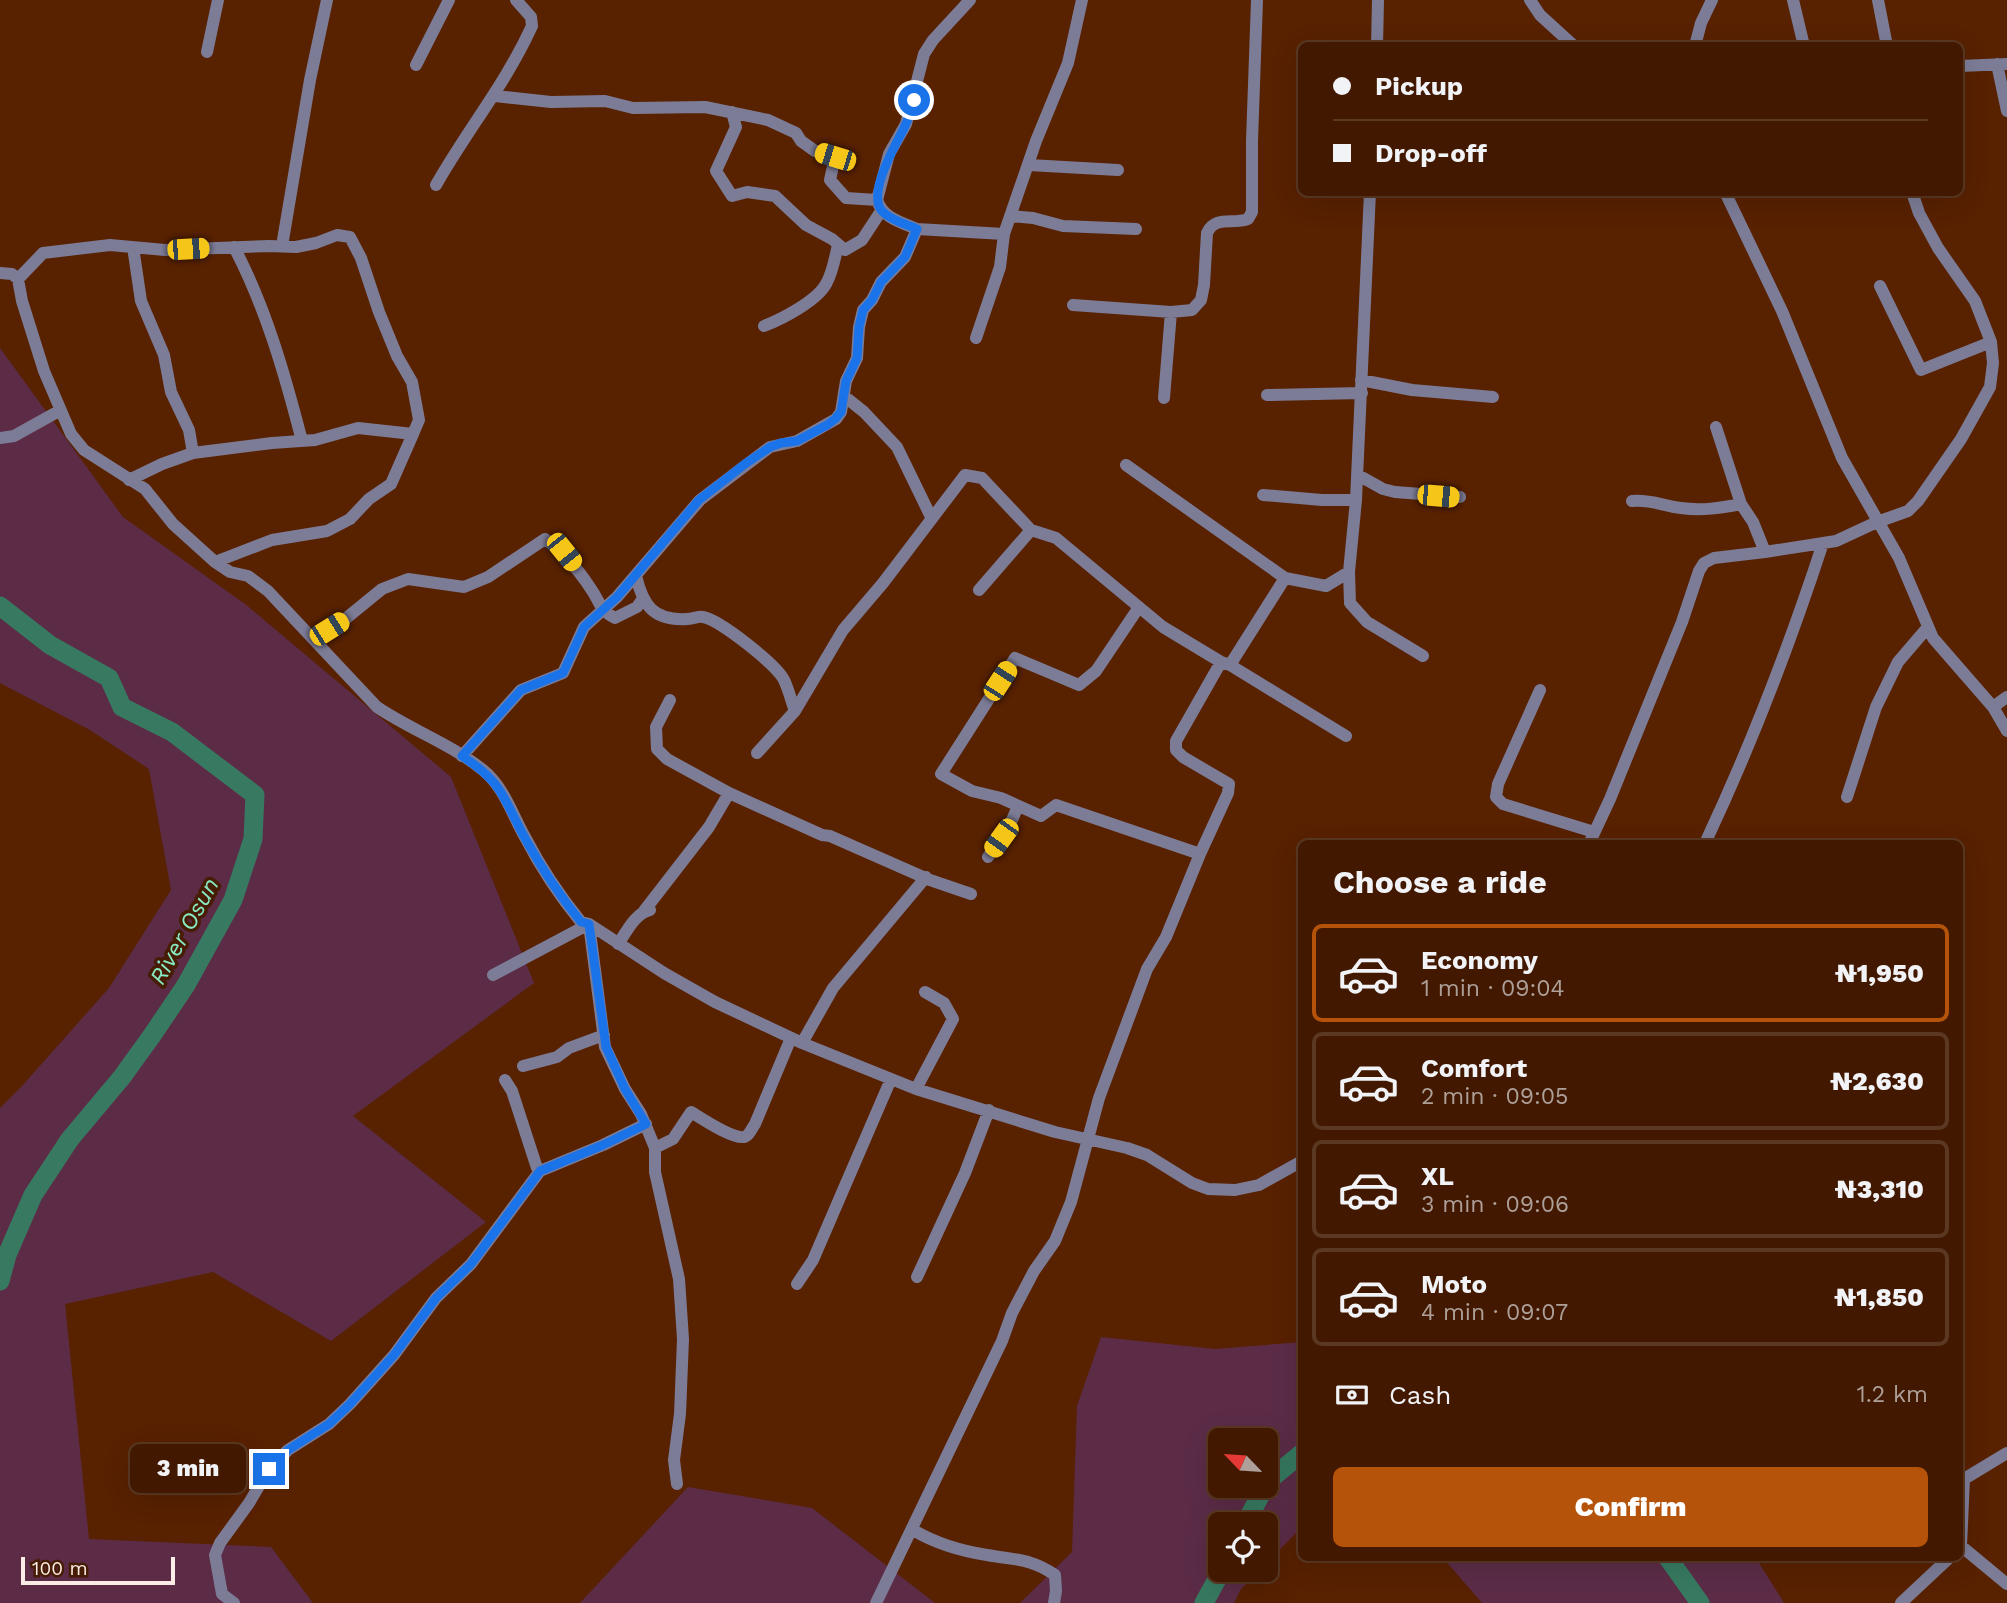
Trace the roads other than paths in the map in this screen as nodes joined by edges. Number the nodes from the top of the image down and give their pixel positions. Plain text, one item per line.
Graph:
1 (218, 0) edge
2 (327, 0) edge
3 (449, 0) edge
4 (516, 0) edge
5 (970, 0) edge
6 (1082, 0) edge
7 (1256, 0) edge
8 (1378, 0) edge
9 (1530, 0) edge
10 (1712, 0) edge
11 (1793, 0) edge
12 (1878, 0) edge
13 (1377, 42) edge
14 (1570, 42) edge
15 (1696, 42) edge
16 (1803, 42) edge
17 (1887, 42) edge
18 (208, 52) dead end
19 (2002, 64) edge
20 (416, 65) dead end
21 (1963, 66) edge
22 (495, 96) junction
23 (2007, 111) edge
24 (732, 112) junction
25 (1029, 165) junction
26 (1118, 170) dead end
27 (436, 185) dead end
28 (1370, 196) edge
29 (1728, 196) edge
30 (1913, 196) edge
31 (879, 206) junction
32 (1011, 216) junction
33 (917, 229) junction
34 (1136, 229) dead end
35 (1004, 234) junction
36 (838, 245) junction
37 (282, 246) junction
38 (133, 247) junction
39 (234, 247) junction
40 (0, 273) edge
41 (18, 279) junction
42 (1880, 286) dead end
43 (1073, 305) dead end
44 (1171, 312) junction
45 (764, 326) dead end
46 (976, 338) dead end
47 (1990, 342) junction
48 (1361, 386) junction
49 (844, 396) junction
50 (1268, 396) dead end
51 (1493, 397) dead end
52 (1164, 398) dead end
53 (59, 411) junction
54 (1716, 427) dead end
55 (413, 434) junction
56 (0, 438) edge
57 (302, 441) junction
58 (193, 453) junction
59 (1126, 465) dead end
60 (1358, 475) junction
61 (129, 480) junction
62 (1263, 495) dead end
63 (1460, 498) dead end
64 (1356, 500) junction
65 (1632, 501) dead end
66 (1741, 504) junction
67 (931, 517) junction
68 (1877, 522) junction
69 (1031, 530) junction
70 (1823, 543) junction
71 (1765, 552) junction
72 (215, 562) junction
73 (1349, 572) junction
74 (636, 576) junction
75 (1285, 578) junction
76 (979, 590) dead end
77 (642, 600) junction
78 (1139, 607) junction
79 (602, 611) junction
80 (1928, 627) junction
81 (313, 639) junction
82 (1423, 656) dead end
83 (1226, 663) junction
84 (1540, 690) dead end
85 (2007, 697) edge
86 (670, 700) dead end
87 (1993, 707) junction
88 (795, 711) junction
89 (2007, 731) edge
90 (1346, 736) dead end
91 (757, 753) dead end
92 (462, 756) junction
93 (729, 793) junction
94 (1847, 797) dead end
95 (1018, 806) junction
96 (1592, 838) edge
97 (1707, 839) dead end
98 (1200, 854) junction
99 (988, 857) dead end
100 (926, 877) junction
101 (971, 894) dead end
102 (589, 924) junction
103 (618, 944) junction
104 (493, 975) dead end
105 (925, 992) dead end
106 (604, 1035) junction
107 (797, 1040) junction
108 (523, 1066) dead end
109 (505, 1080) dead end
110 (891, 1080) junction
111 (916, 1089) junction
112 (989, 1110) junction
113 (646, 1124) junction
114 (1087, 1137) junction
115 (655, 1148) junction
116 (1298, 1163) edge
117 (540, 1171) junction
118 (917, 1277) dead end
119 (797, 1284) dead end
120 (2007, 1453) edge
121 (1963, 1477) edge
122 (677, 1484) dead end
123 (913, 1530) junction
124 (1963, 1549) edge
125 (1946, 1561) edge
126 (2007, 1584) edge
127 (234, 1603) edge
128 (876, 1603) edge
129 (1054, 1603) edge
130 (1901, 1603) edge

1 - 18 street
2 - 37 street
3 - 20 street
4 - 22 street
5 - 31 street
6 - 25 street
7 - 44 street
8 - 13 street
9 - 14 street
10 - 15 street
11 - 16 street
12 - 17 street
19 - 21 street
19 - 23 street
22 - 24 street
22 - 27 street
24 - 31 street
24 - 36 street
25 - 26 street
25 - 32 street
28 - 48 street
29 - 68 street
30 - 47 street
31 - 33 street
31 - 36 street
32 - 34 street
32 - 35 street
33 - 35 street
33 - 49 street
35 - 46 street
36 - 45 street
37 - 39 street
37 - 55 street
38 - 39 street
38 - 41 street
38 - 58 street
39 - 57 street
40 - 41 street
41 - 53 street
42 - 47 street
43 - 44 street
44 - 52 street
47 - 68 street
48 - 50 street
48 - 51 street
48 - 60 street
49 - 67 street
49 - 74 street
53 - 56 street
53 - 61 street
54 - 66 street
55 - 57 street
55 - 72 street
57 - 58 street
58 - 61 street
59 - 75 street
60 - 63 street
60 - 64 street
61 - 72 street
62 - 64 street
64 - 73 street
65 - 66 street
66 - 71 street
67 - 69 street
67 - 88 street
68 - 70 street
68 - 80 street
69 - 76 street
69 - 78 street
70 - 71 street
70 - 97 street
71 - 96 street
72 - 81 street
73 - 75 street
73 - 82 street
74 - 77 street
74 - 79 street
75 - 83 street
77 - 79 street
77 - 88 street
78 - 83 street
78 - 95 street
79 - 81 street
79 - 92 street
80 - 87 street
80 - 94 street
81 - 92 street
83 - 90 street
83 - 98 street
84 - 96 street
85 - 87 street
86 - 93 street
87 - 89 street
88 - 91 street
92 - 102 street
93 - 100 street
93 - 103 street
95 - 98 street
95 - 99 street
98 - 114 street
100 - 101 street
100 - 107 street
102 - 103 street
102 - 104 street
102 - 106 street
103 - 107 street
105 - 111 street
106 - 108 street
106 - 113 street
107 - 110 street
107 - 115 street
109 - 117 street
110 - 111 street
110 - 119 street
111 - 112 street
112 - 114 street
112 - 118 street
113 - 115 street
113 - 117 street
114 - 116 street
114 - 123 street
115 - 122 street
117 - 127 street
120 - 121 street
123 - 128 street
123 - 129 street
124 - 126 street
125 - 130 street

